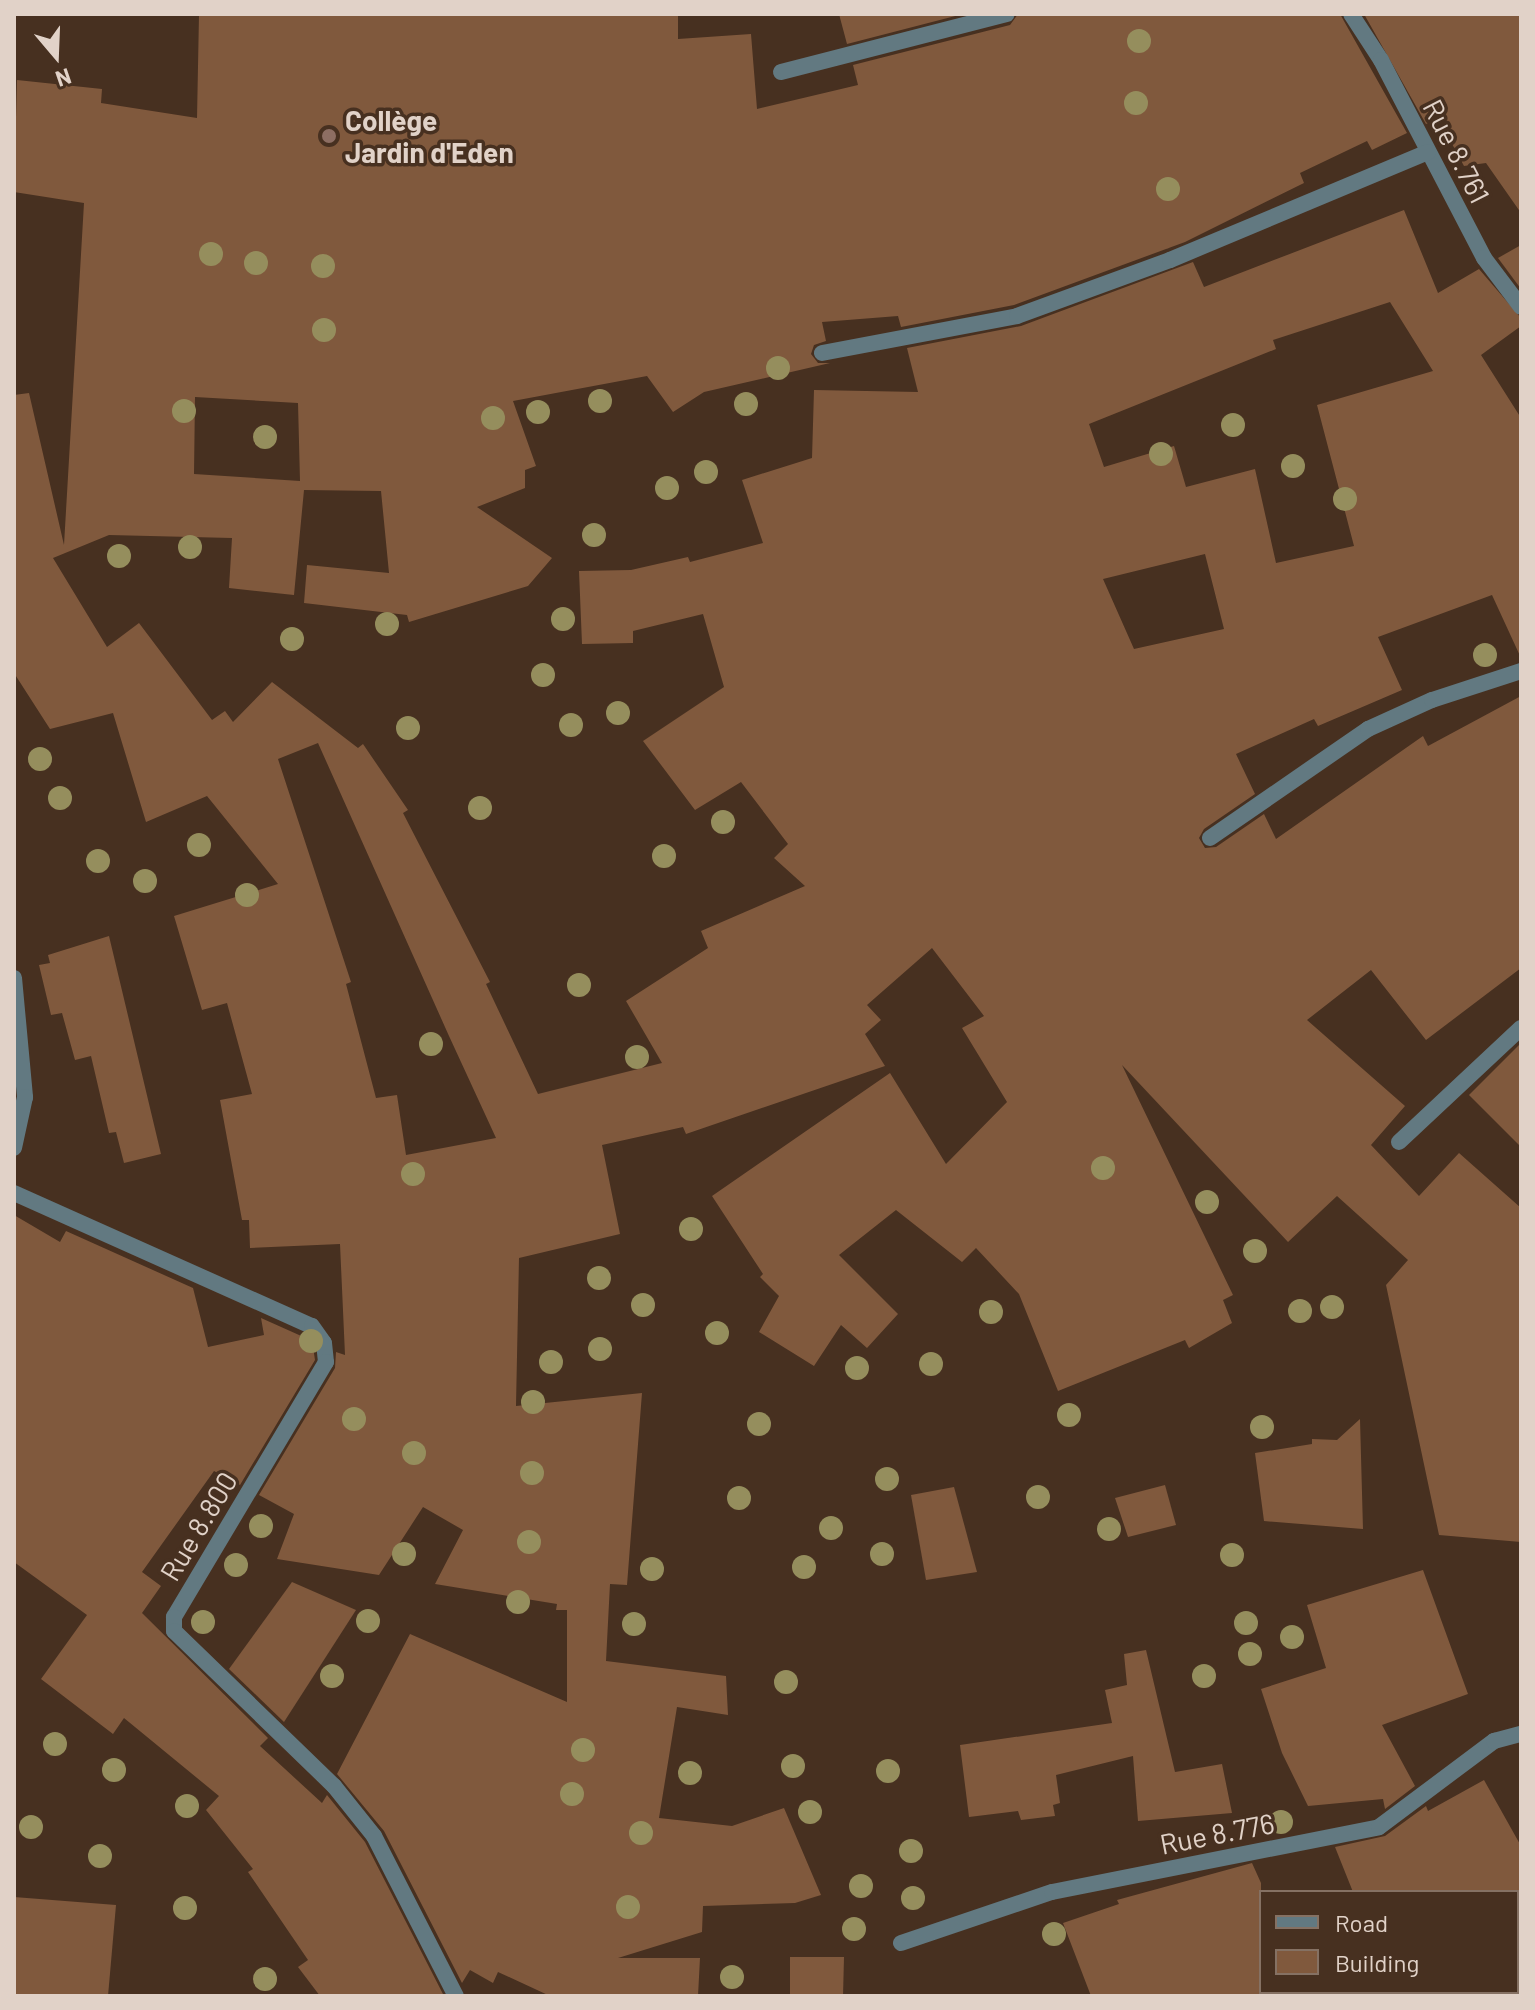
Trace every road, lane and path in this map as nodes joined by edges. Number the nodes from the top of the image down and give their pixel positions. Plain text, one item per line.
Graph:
1 (1007, 14) edge
2 (1351, 14) edge
3 (781, 72) dead end
4 (1428, 152) junction
5 (1521, 307) edge
6 (822, 353) dead end
7 (1521, 671) edge
8 (1210, 838) dead end
9 (14, 978) edge
10 (1521, 1028) edge
11 (1399, 1142) dead end
12 (14, 1148) edge
13 (14, 1193) edge
14 (1521, 1734) edge
15 (901, 1943) dead end
16 (456, 1996) edge

1 - 3 street
2 - 4 street, Rue 8.761
4 - 5 street, Rue 8.761
4 - 6 street
7 - 8 street
9 - 12 street
10 - 11 street
13 - 16 street, Rue 8.800
14 - 15 street, Rue 8.776

